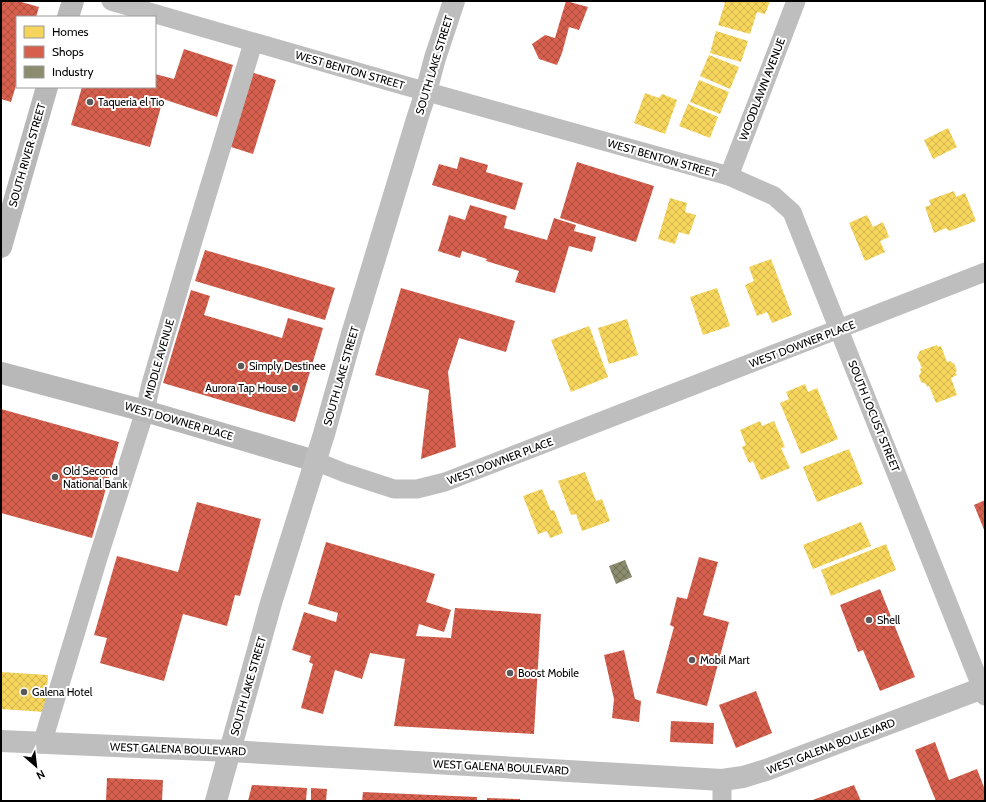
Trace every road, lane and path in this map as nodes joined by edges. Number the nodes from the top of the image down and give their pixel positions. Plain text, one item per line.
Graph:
1 (73, 1) edge
2 (110, 1) edge
3 (454, 1) edge
4 (796, 1) edge
5 (68, 16) edge
6 (253, 43) junction
7 (47, 88) edge
8 (426, 92) junction
9 (729, 176) junction
10 (1, 247) edge
11 (985, 272) edge
12 (840, 329) junction
13 (1, 373) edge
14 (145, 411) junction
15 (315, 462) junction
16 (984, 690) edge
17 (1, 741) edge
18 (42, 744) junction
19 (229, 751) junction
20 (722, 791) edge
21 (216, 801) edge

1 - 5 street
2 - 6 street, WEST BENTON STREET
3 - 8 main road, SOUTH LAKE STREET
4 - 9 street, WOODLAWN AVENUE
6 - 8 street, WEST BENTON STREET
6 - 14 street, MIDDLE AVENUE
7 - 10 street, SOUTH RIVER STREET
8 - 9 street, WEST BENTON STREET
8 - 15 main road, SOUTH LAKE STREET
9 - 12 street, SOUTH LOCUST STREET
11 - 12 street, WEST DOWNER PLACE
12 - 15 street, WEST DOWNER PLACE
12 - 16 street, SOUTH LOCUST STREET
13 - 14 street, WEST DOWNER PLACE
14 - 15 street, WEST DOWNER PLACE
14 - 18 street, MIDDLE AVENUE
15 - 19 main road, SOUTH LAKE STREET
16 - 20 main road, WEST GALENA BOULEVARD
17 - 18 main road, WEST GALENA BOULEVARD
18 - 19 main road, WEST GALENA BOULEVARD
19 - 20 main road, WEST GALENA BOULEVARD
19 - 21 main road, SOUTH LAKE STREET

